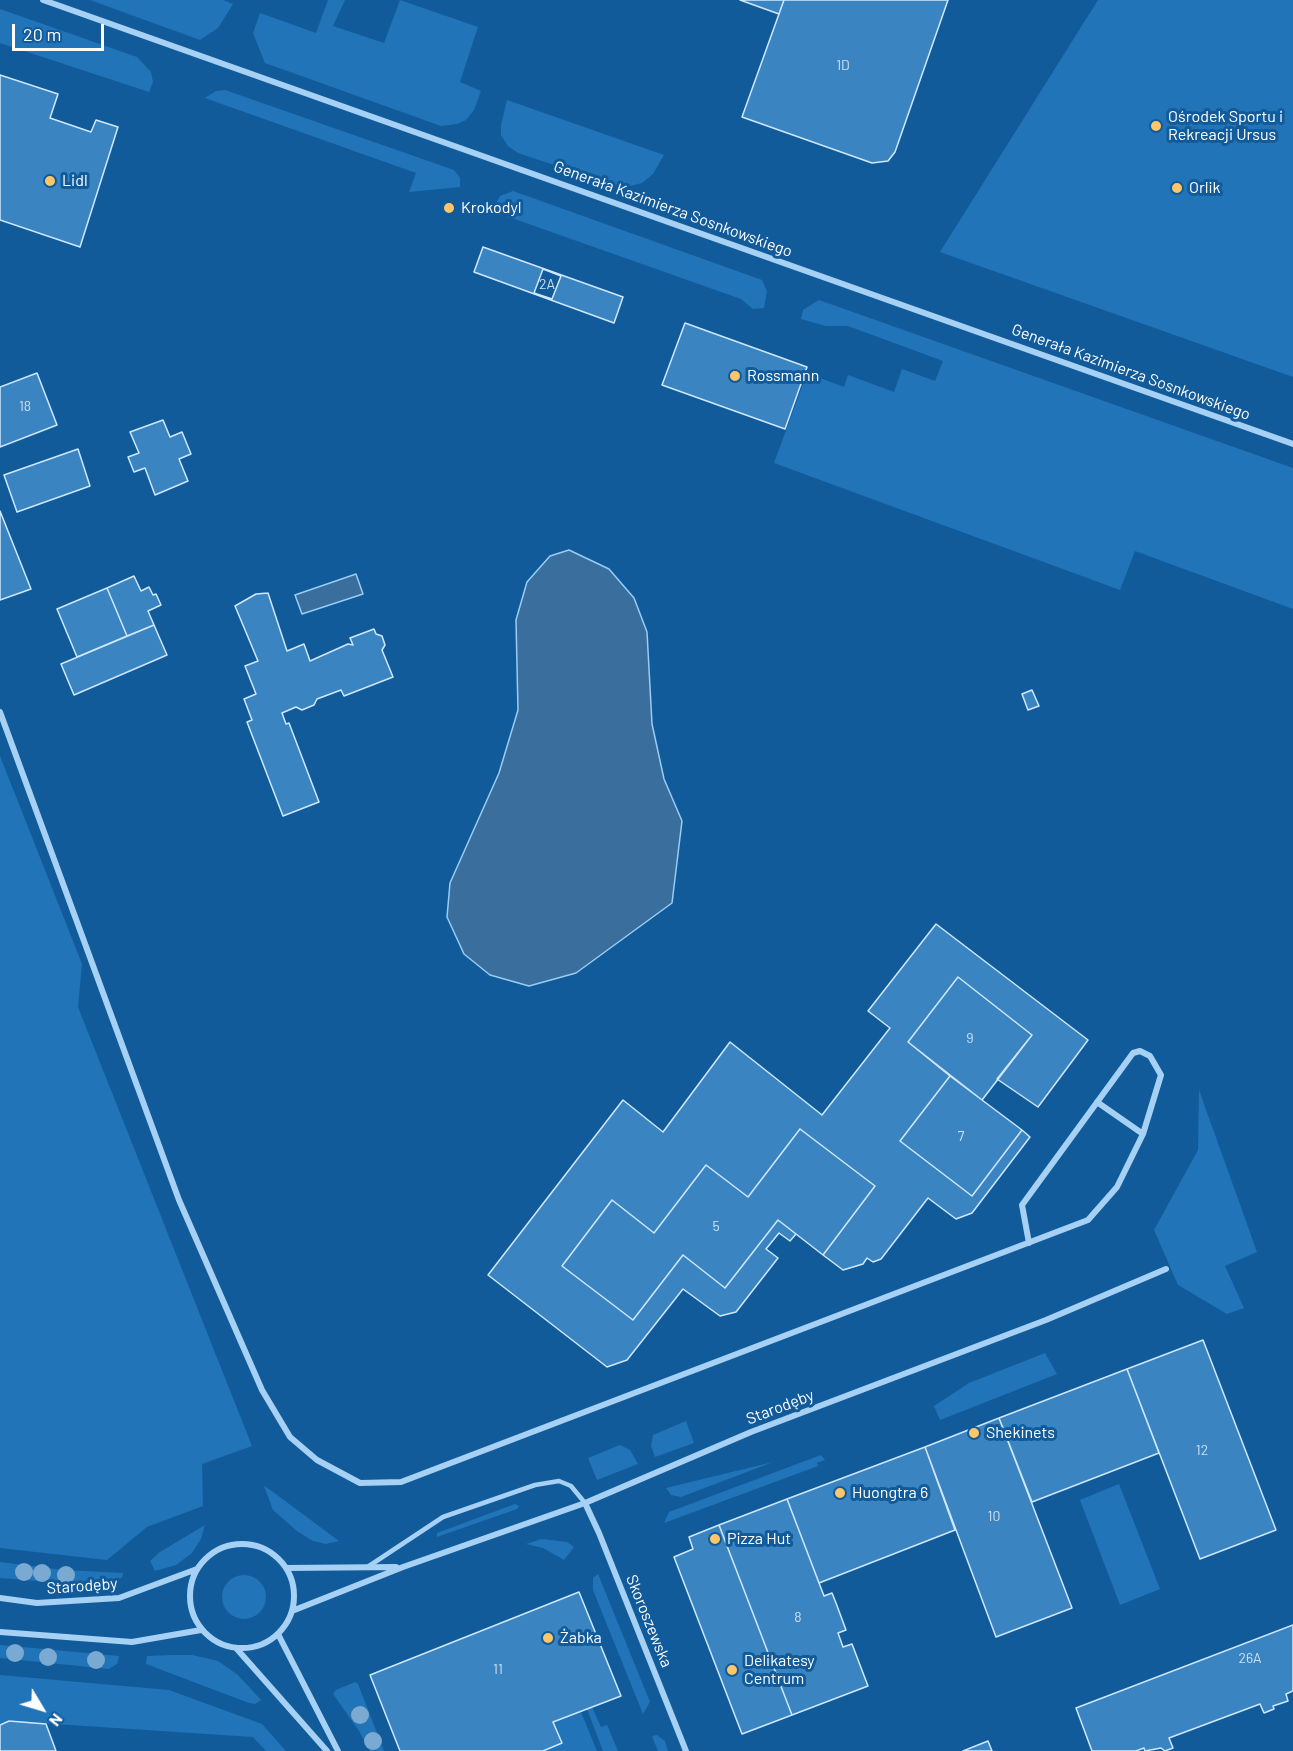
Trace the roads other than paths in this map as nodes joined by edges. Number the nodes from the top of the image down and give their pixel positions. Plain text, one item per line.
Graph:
1 (43, 0) edge
2 (1293, 444) edge
3 (0, 712) edge
4 (1097, 1102) junction
5 (1143, 1134) junction
6 (1029, 1243) junction
7 (1166, 1269) dead end
8 (585, 1503) junction
9 (367, 1567) junction
10 (403, 1567) junction
11 (286, 1568) junction
12 (198, 1569) junction
13 (0, 1598) edge
14 (292, 1611) junction
15 (201, 1630) junction
16 (0, 1632) edge
17 (278, 1634) junction
18 (236, 1648) junction
19 (327, 1751) edge
20 (338, 1751) edge
21 (686, 1751) edge

1 - 2 street, Generała Kazimierza Sosnkowskiego
3 - 6 street
4 - 5 street
4 - 5 street
4 - 6 street
5 - 6 street
7 - 8 street, Starodęby
8 - 9 lane
8 - 10 street, Starodęby
8 - 21 street, Skoroszewska
9 - 10 street, Starodęby
9 - 11 street, Starodęby
10 - 14 street, Starodęby
11 - 12 street
11 - 14 street
12 - 13 street, Starodęby
12 - 15 street
14 - 17 street
15 - 16 street
15 - 18 street
17 - 18 street
17 - 20 street
18 - 19 street

